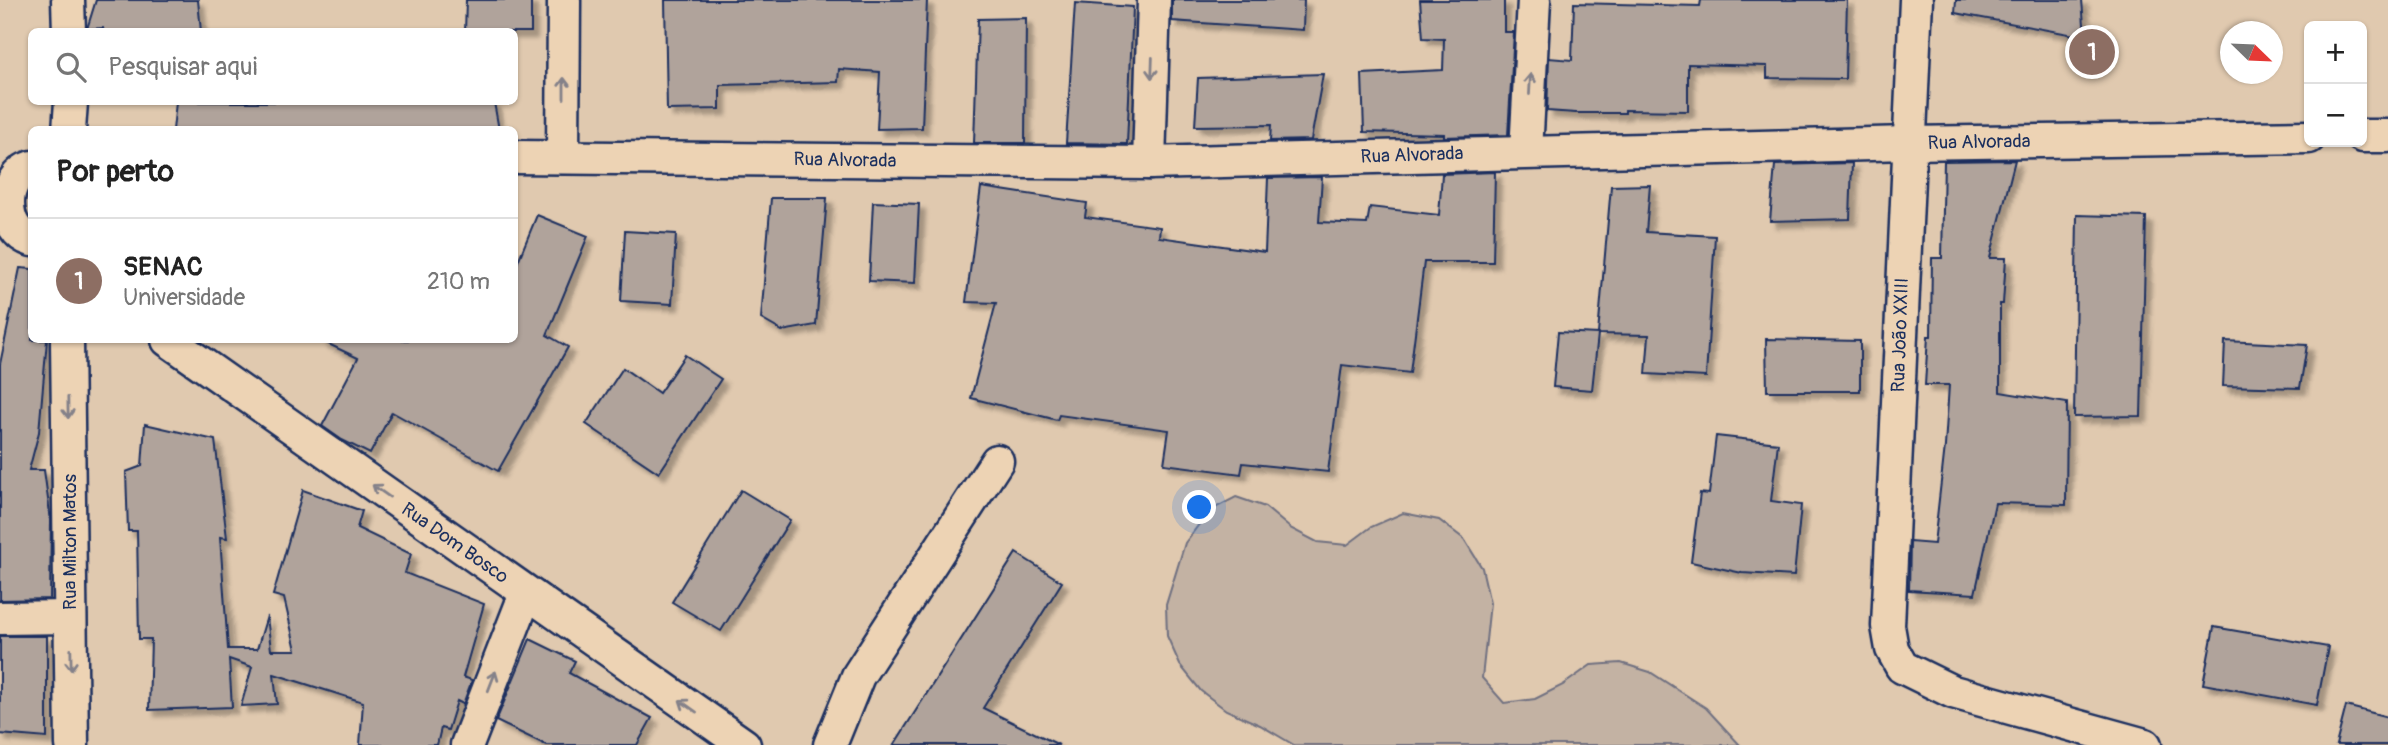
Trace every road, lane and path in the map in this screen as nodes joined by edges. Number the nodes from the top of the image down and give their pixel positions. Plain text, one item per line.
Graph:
1 (68, 0) edge
2 (564, 0) edge
3 (1154, 0) edge
4 (1534, 0) edge
5 (1916, 0) edge
6 (69, 28) edge
7 (71, 105) edge
8 (69, 126) edge
9 (2367, 136) edge
10 (2388, 136) edge
11 (2304, 137) edge
12 (1908, 143) junction
13 (1526, 152) junction
14 (518, 157) edge
15 (563, 157) junction
16 (1149, 163) junction
17 (20, 167) edge
18 (19, 235) edge
19 (67, 343) edge
20 (172, 343) edge
21 (996, 461) dead end
22 (526, 593) junction
23 (70, 617) junction
24 (0, 618) edge
25 (72, 745) edge
26 (467, 745) edge
27 (744, 745) edge
28 (830, 745) edge
29 (2145, 745) edge

1 - 6 street
15 -> 2 street
3 -> 16 street
13 -> 4 street
5 - 12 street, Rua João XXIII
7 - 8 street
9 - 10 street
11 - 12 street, Rua Alvorada
12 - 13 street, Rua Alvorada
12 - 29 street, Rua João XXIII
13 - 16 street, Rua Alvorada
14 - 15 street, Rua Alvorada
15 - 16 street, Rua Alvorada
17 - 18 street
19 -> 23 street, Rua Milton Matos
22 -> 20 street, Rua Dom Bosco
21 - 28 street
26 -> 22 street
27 -> 22 street, Rua Dom Bosco
23 - 24 street
23 -> 25 street, Rua Milton Matos

